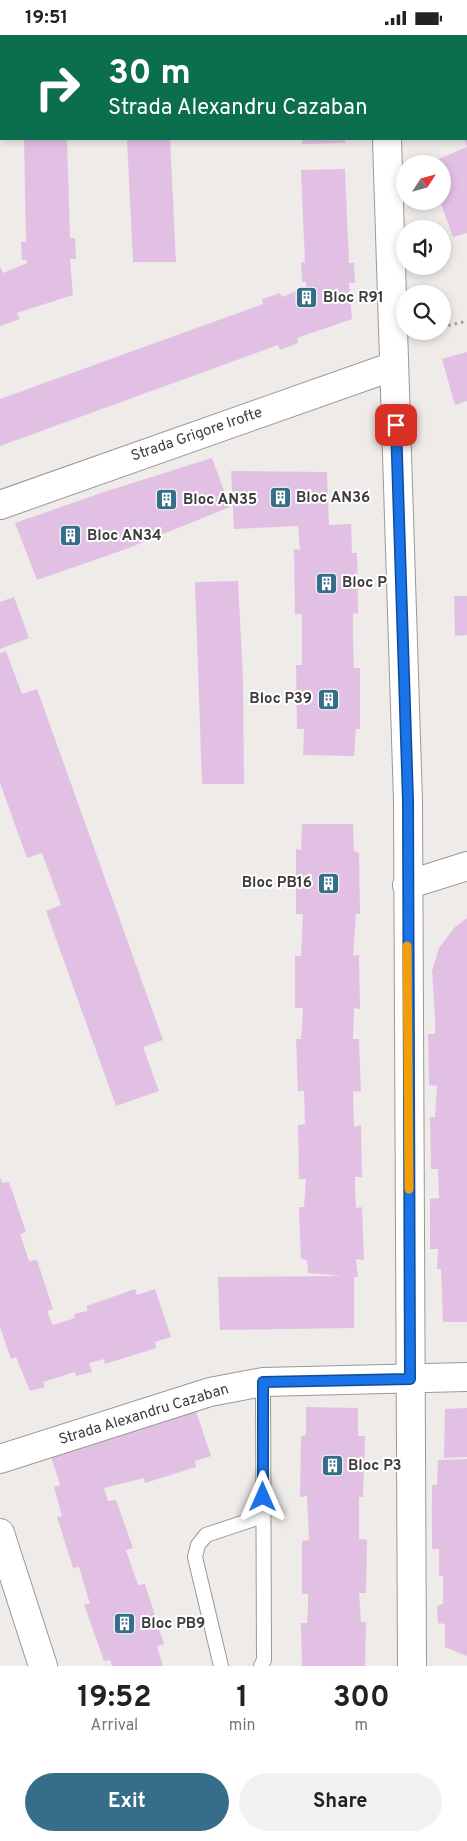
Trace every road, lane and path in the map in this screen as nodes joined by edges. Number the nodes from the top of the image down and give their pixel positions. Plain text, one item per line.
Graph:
1 (387, 140) edge
2 (467, 321) edge
3 (451, 325) edge
4 (394, 366) junction
5 (0, 505) edge
6 (467, 866) edge
7 (407, 885) junction
8 (467, 1377) edge
9 (410, 1379) junction
10 (263, 1382) junction
11 (0, 1459) edge
12 (263, 1516) junction
13 (0, 1533) edge
14 (8, 1584) edge
15 (44, 1666) edge
16 (220, 1666) edge
17 (261, 1666) edge
18 (412, 1666) edge

1 - 4 street
2 - 3 path
4 - 5 street, Strada Grigore Irofte
4 - 7 street
6 - 7 street
7 - 9 street
8 - 9 street, Strada Alexandru Cazaban
9 - 10 street, Strada Alexandru Cazaban
9 - 18 street
10 - 11 street, Strada Alexandru Cazaban
10 - 12 lane
12 - 16 lane
12 - 17 lane
13 - 14 street
14 - 15 street

